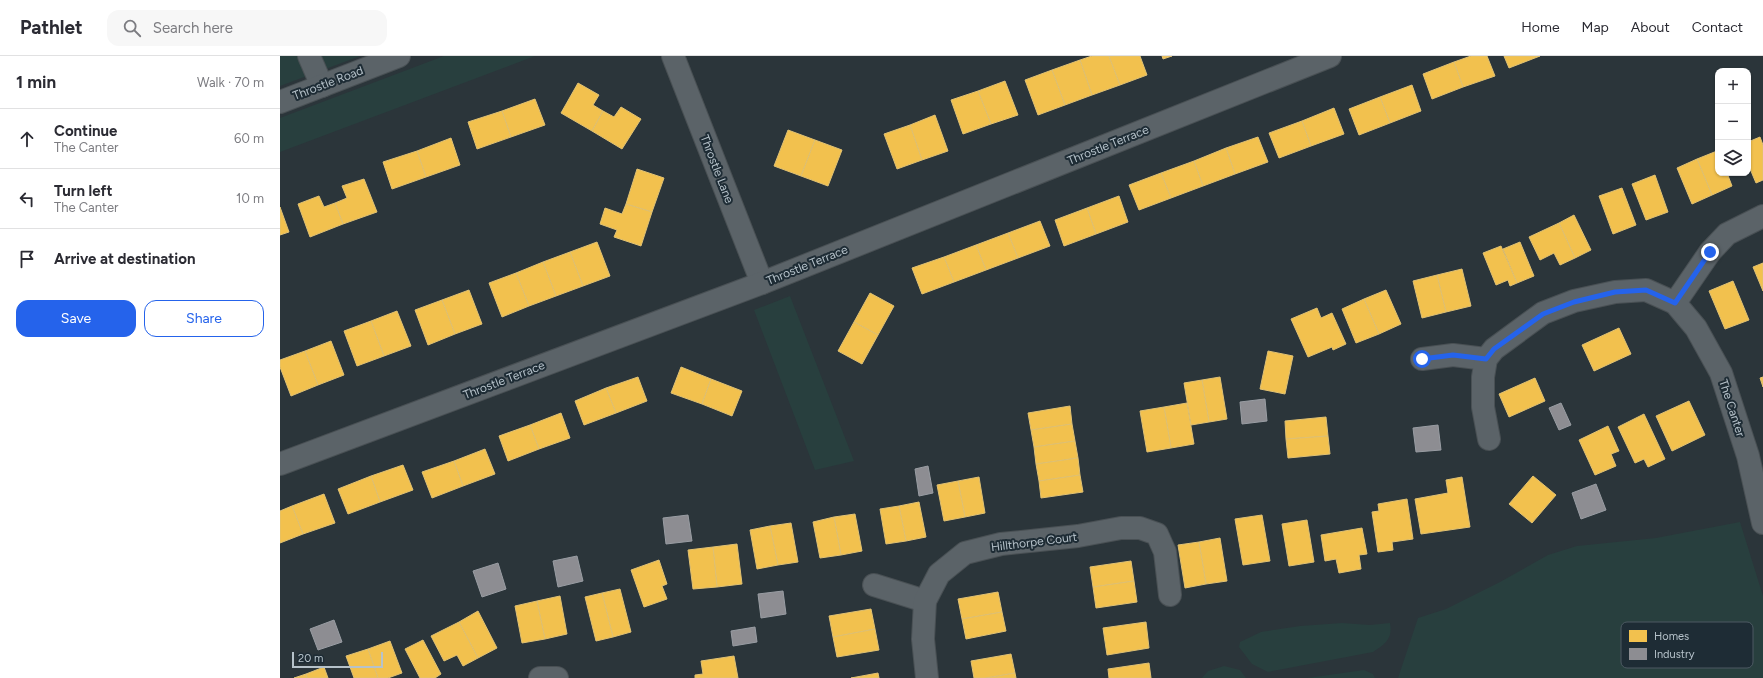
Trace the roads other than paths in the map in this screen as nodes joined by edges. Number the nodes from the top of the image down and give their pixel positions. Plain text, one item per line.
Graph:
1 (309, 56) edge
2 (399, 56) edge
3 (673, 56) edge
4 (1330, 56) edge
5 (322, 86) junction
6 (280, 102) edge
7 (1763, 216) edge
8 (762, 283) junction
9 (1675, 303) junction
10 (1422, 359) dead end
11 (1486, 359) junction
12 (1489, 439) dead end
13 (1756, 454) edge
14 (280, 464) edge
15 (1763, 523) edge
16 (874, 585) dead end
17 (1170, 595) dead end
18 (925, 601) junction
19 (540, 678) edge
20 (557, 678) edge
21 (927, 678) edge

1 - 5 street
2 - 5 street, Throstle Road
3 - 8 street, Throstle Lane
4 - 8 street, Throstle Terrace
5 - 6 street, Throstle Road
7 - 9 street
8 - 14 street, Throstle Terrace
9 - 11 street, The Canter
9 - 13 street, The Canter
10 - 11 street
11 - 12 street
13 - 15 street, The Canter
16 - 18 street
17 - 18 street, Hillthorpe Court
18 - 21 street, Hillthorpe Court
19 - 20 street

